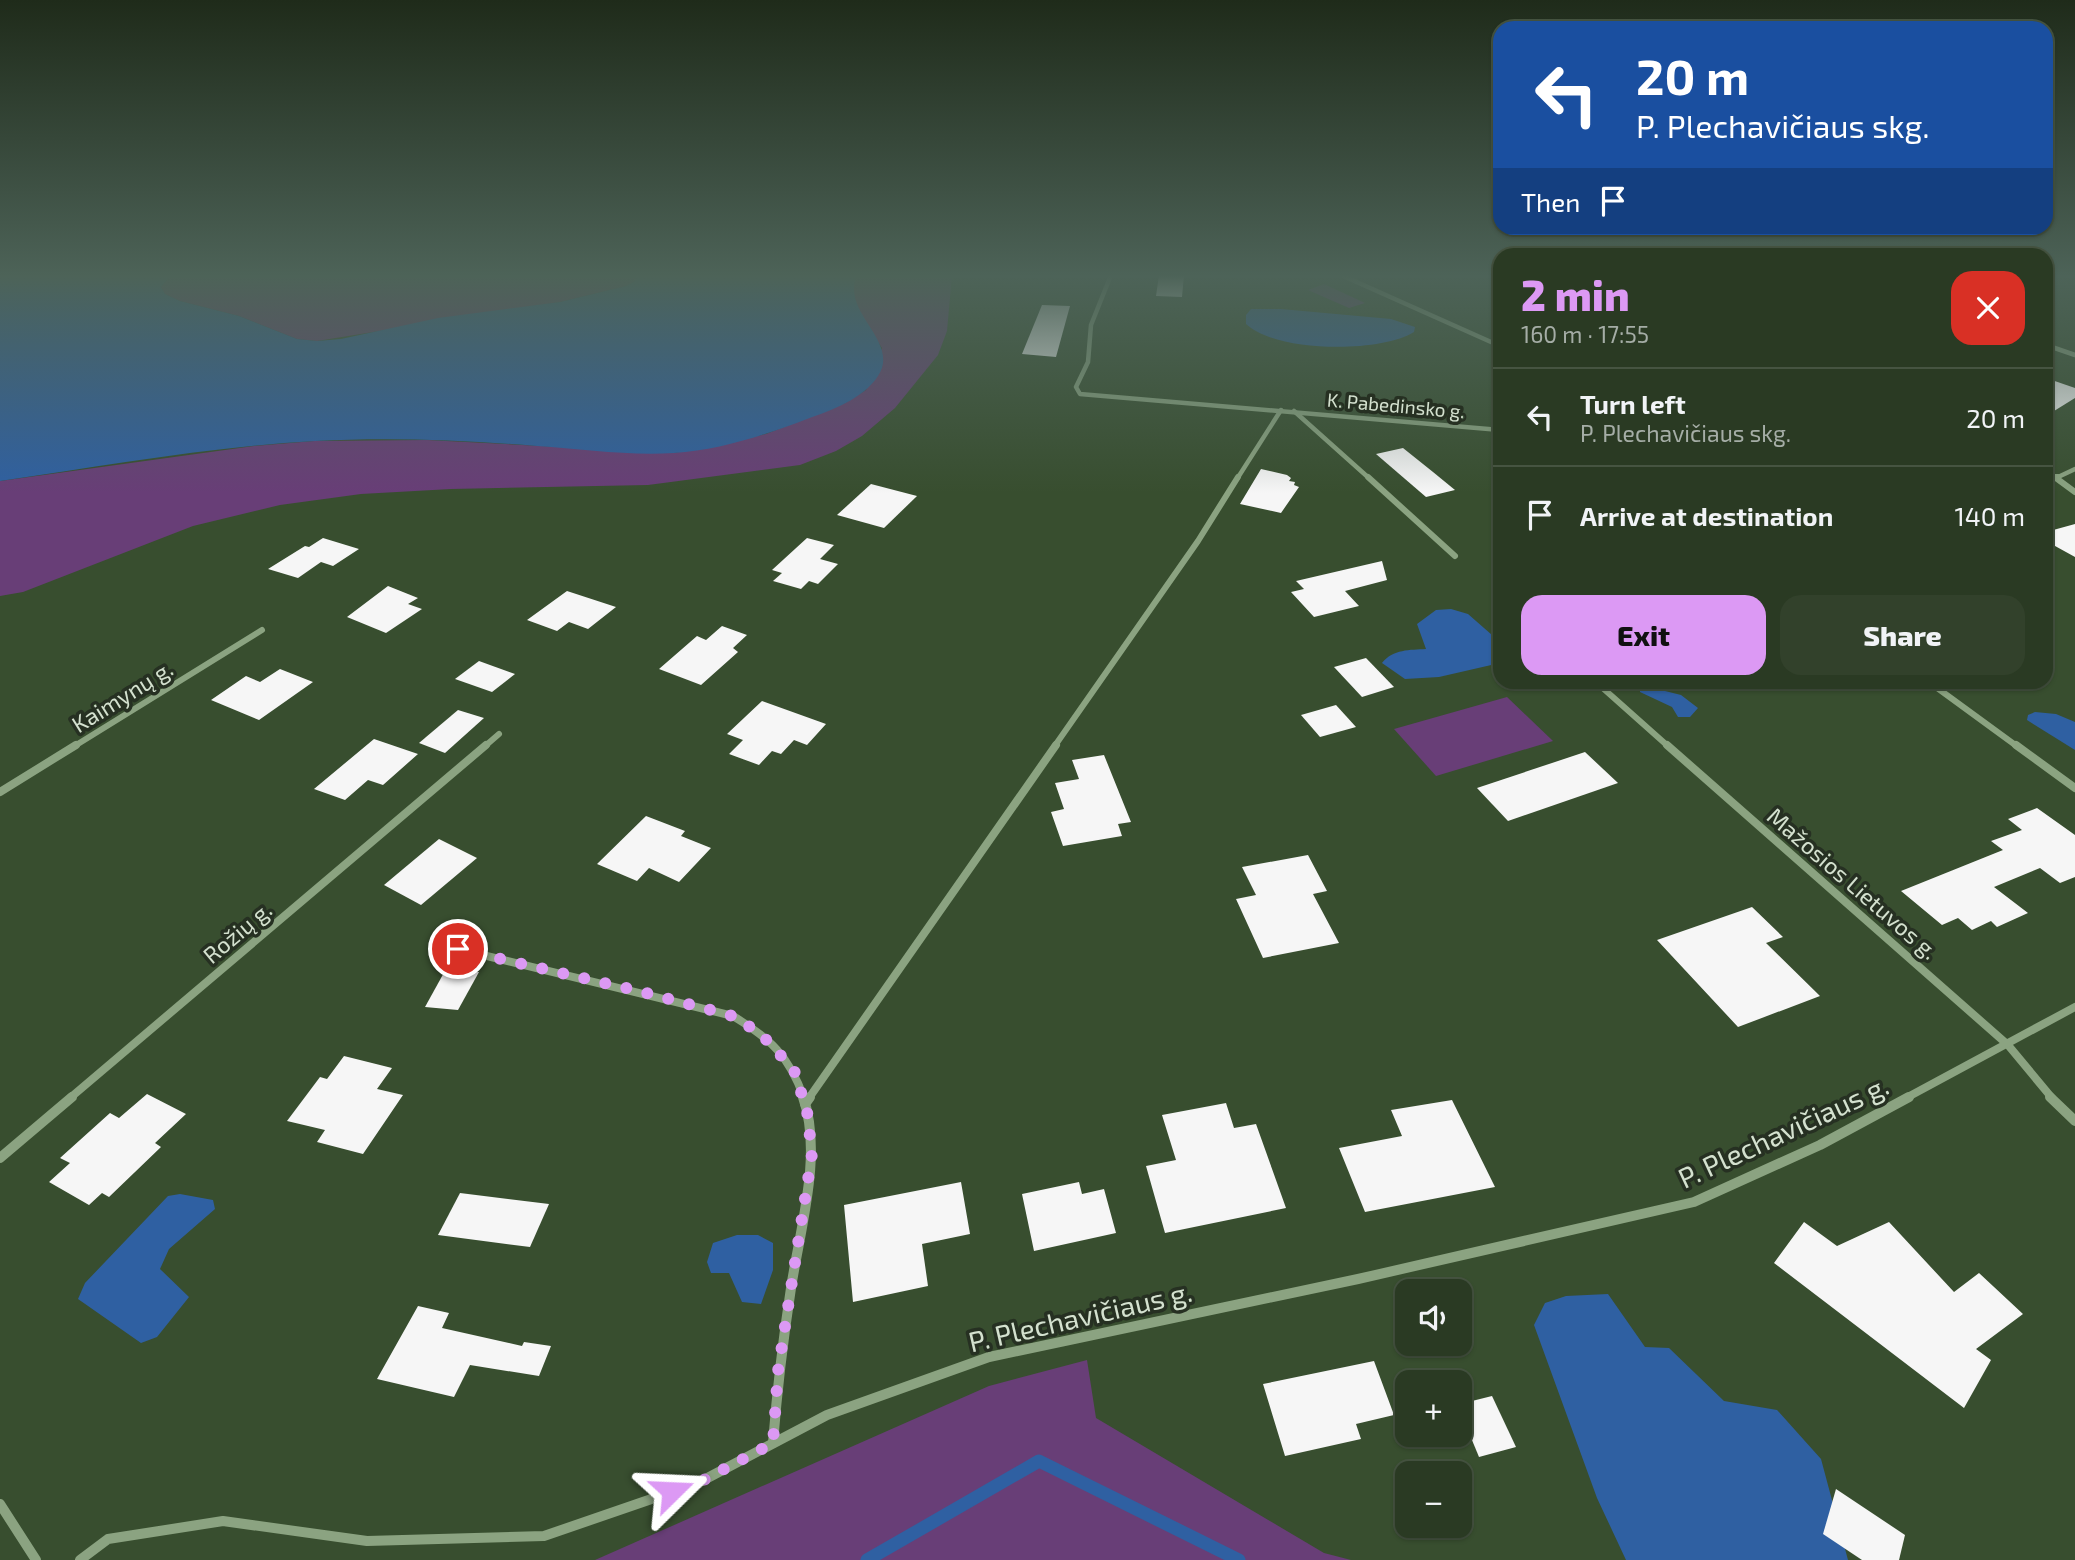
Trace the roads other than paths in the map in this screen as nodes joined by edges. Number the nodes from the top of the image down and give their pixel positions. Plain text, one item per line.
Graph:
1 (1089, 348) edge
2 (2054, 348) edge
3 (2075, 355) edge
4 (1282, 410) junction
5 (1293, 411) junction
6 (1493, 429) edge
7 (2075, 468) edge
8 (2053, 478) edge
9 (2056, 478) junction
10 (2075, 492) edge
11 (1455, 556) dead end
12 (262, 629) dead end
13 (1604, 689) edge
14 (1939, 689) edge
15 (499, 734) dead end
16 (2075, 788) edge
17 (0, 792) edge
18 (458, 949) dead end
19 (2075, 1007) edge
20 (2008, 1045) junction
21 (805, 1104) junction
22 (2075, 1121) edge
23 (0, 1158) edge
24 (773, 1443) junction
25 (0, 1504) edge
26 (36, 1560) edge
27 (80, 1560) edge

1 - 4 street, K. Pabedinsko g.
2 - 3 street
4 - 5 street, K. Pabedinsko g.
4 - 21 street
5 - 6 street, K. Pabedinsko g.
5 - 11 street
7 - 9 street
8 - 9 street
9 - 10 street
12 - 17 street, Kaimynų g.
13 - 20 street, Mažosios Lietuvos g.
14 - 16 street
15 - 23 street, Rožių g.
18 - 21 street
19 - 20 street, P. Plechavičiaus g.
20 - 22 street, Mažosios Lietuvos g.
20 - 24 street, P. Plechavičiaus g.
21 - 24 street
24 - 27 street, P. Plechavičiaus g.
25 - 26 street

